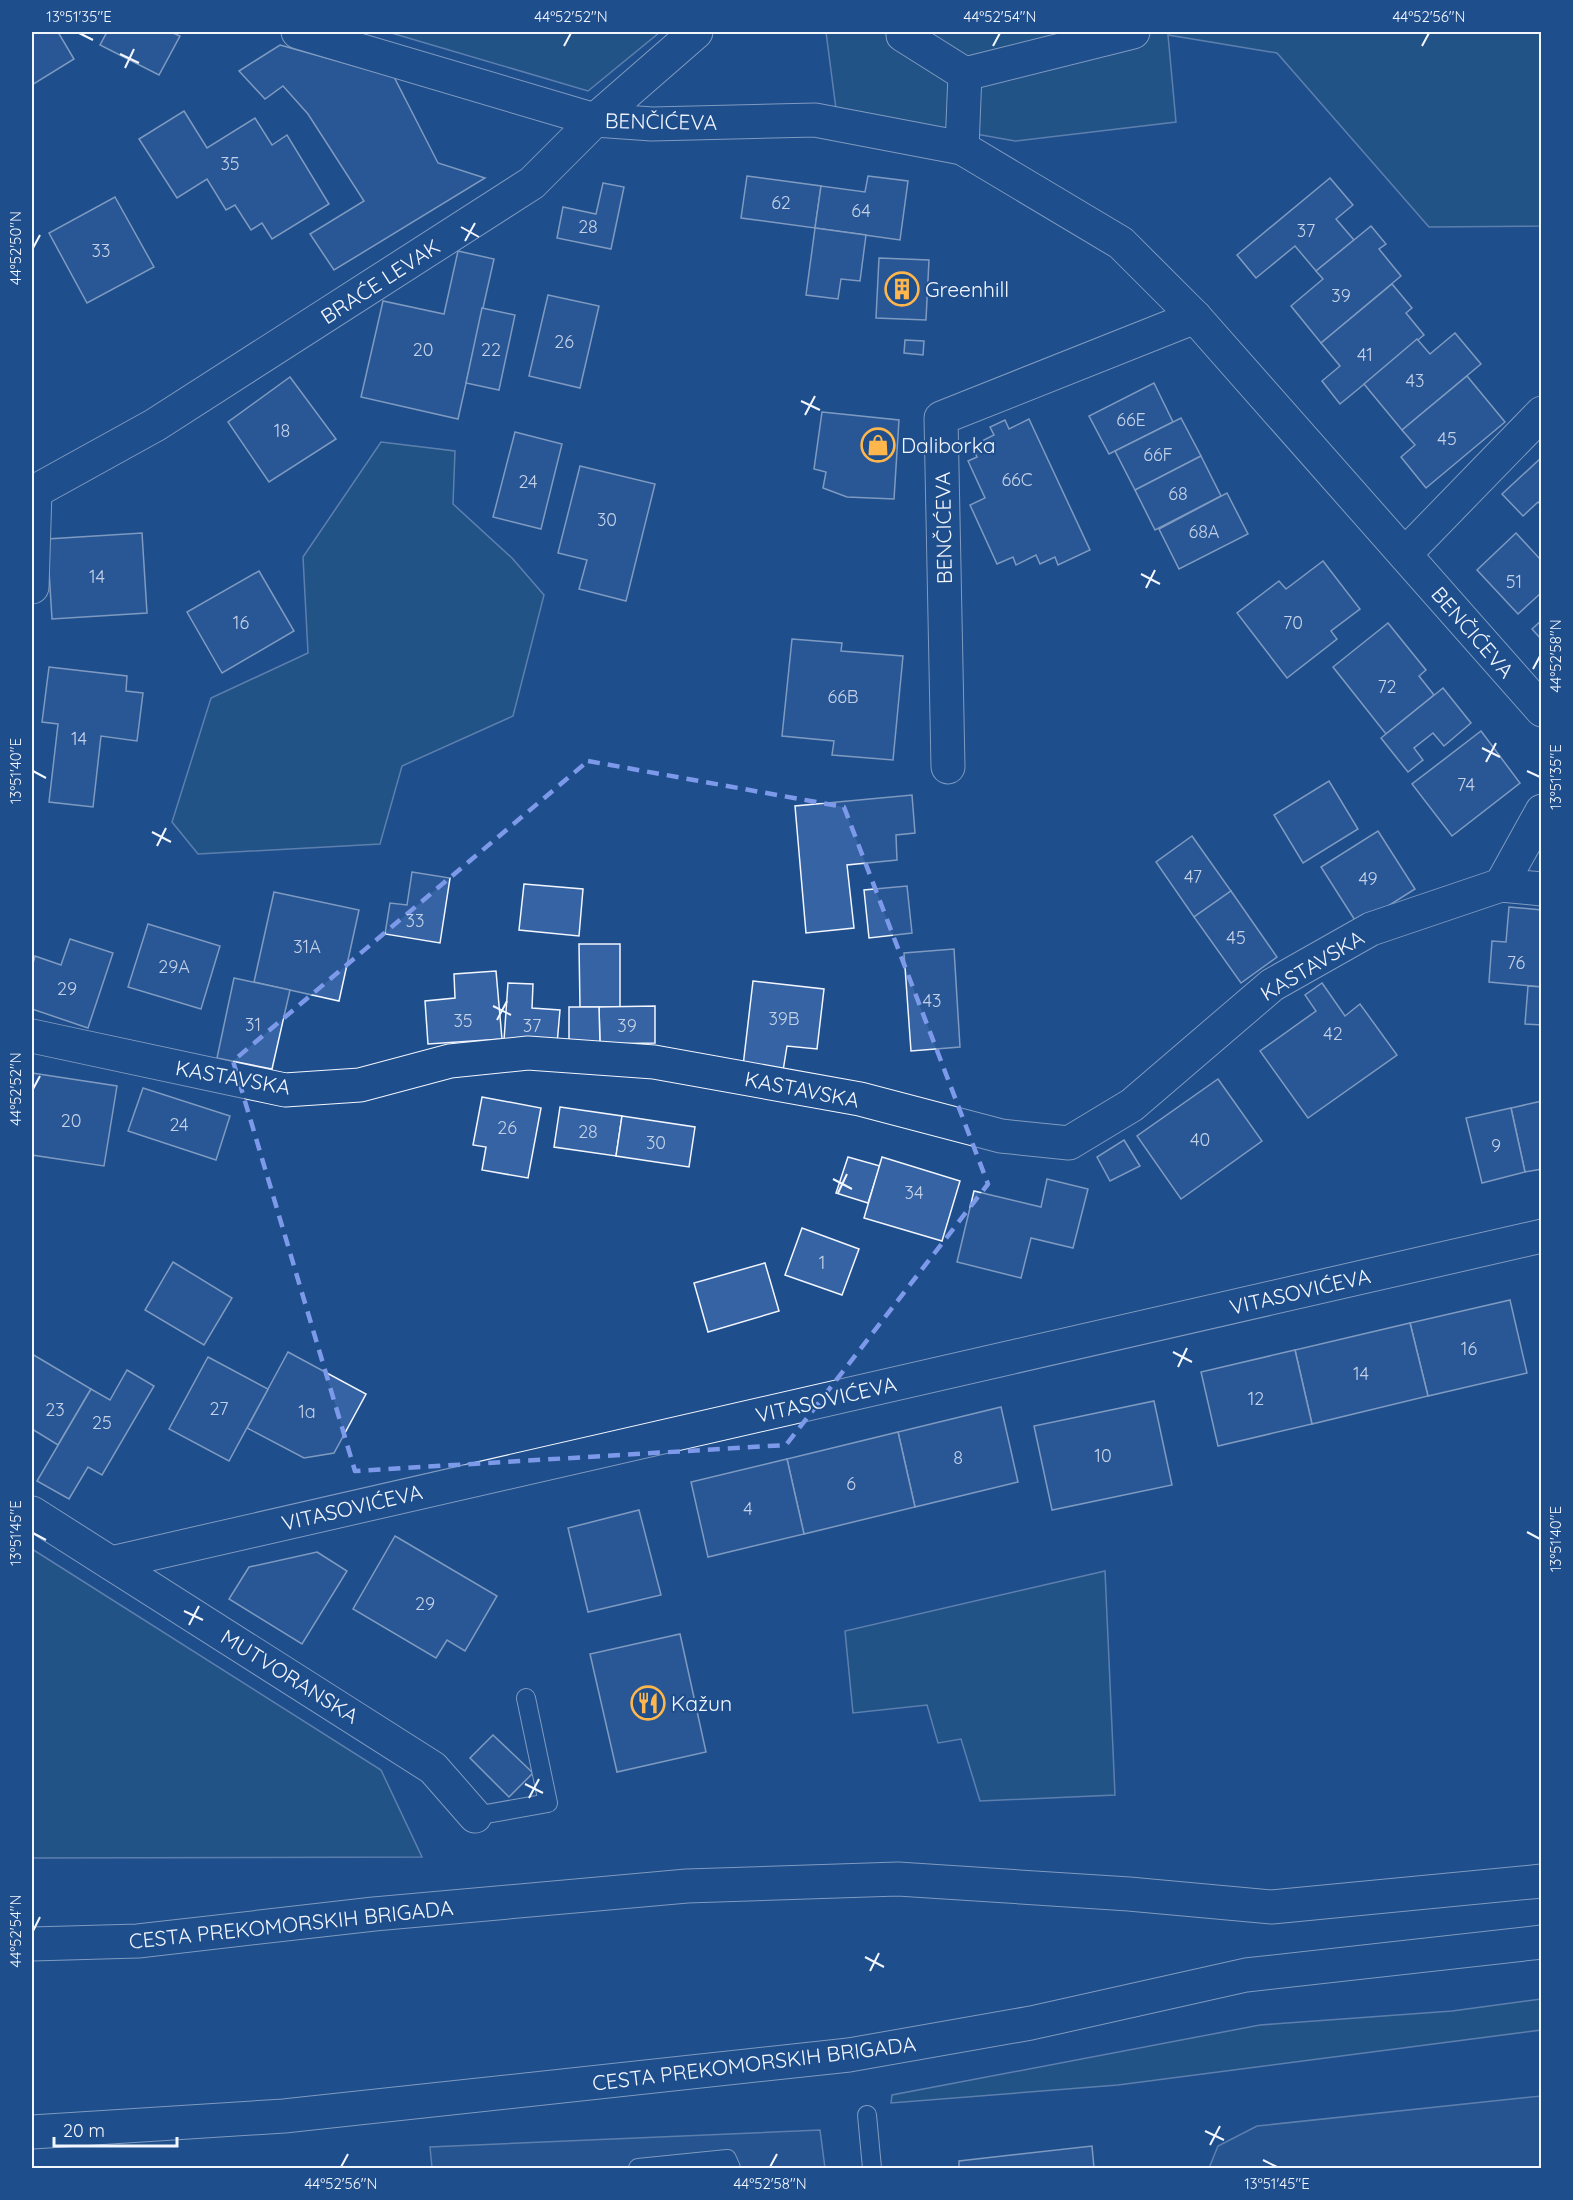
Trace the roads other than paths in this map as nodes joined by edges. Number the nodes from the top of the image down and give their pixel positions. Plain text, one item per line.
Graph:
1 (297, 32) edge
2 (696, 32) edge
3 (903, 32) edge
4 (1133, 32) edge
5 (965, 74) junction
6 (595, 120) junction
7 (962, 148) junction
8 (1195, 317) junction
9 (1542, 413) edge
10 (33, 492) edge
11 (1405, 554) junction
12 (32, 586) edge
13 (1542, 710) edge
14 (948, 767) dead end
15 (1542, 811) edge
16 (1501, 885) junction
17 (1542, 890) edge
18 (32, 1036) edge
19 (1542, 1236) edge
20 (32, 1513) edge
21 (111, 1563) junction
22 (526, 1698) dead end
23 (475, 1816) joint
24 (1542, 1881) edge
25 (36, 1941) edge
26 (1542, 1942) edge
27 (867, 2115) dead end
28 (32, 2132) edge
29 (638, 2169) edge
30 (731, 2169) edge
31 (872, 2169) edge

1 - 6 street, BENČIĆEVA
2 - 6 street, BRAĆE LEVAK
3 - 5 street
4 - 5 street
5 - 7 street
6 - 7 street, BENČIĆEVA
6 - 10 street, BRAĆE LEVAK
7 - 8 street, BENČIĆEVA
8 - 11 street, BENČIĆEVA
8 - 14 street, BENČIĆEVA
9 - 11 street
10 - 12 street, BRAĆE LEVAK
11 - 13 street, BENČIĆEVA
15 - 16 street
16 - 17 street
16 - 18 street, KASTAVSKA
19 - 21 street, VITASOVIĆEVA
20 - 21 street, MUTVORANSKA
21 - 23 street, MUTVORANSKA
22 - 23 lane
24 - 25 street, CESTA PREKOMORSKIH BRIGADA
26 - 28 street, CESTA PREKOMORSKIH BRIGADA
27 - 31 lane
29 - 30 lane

